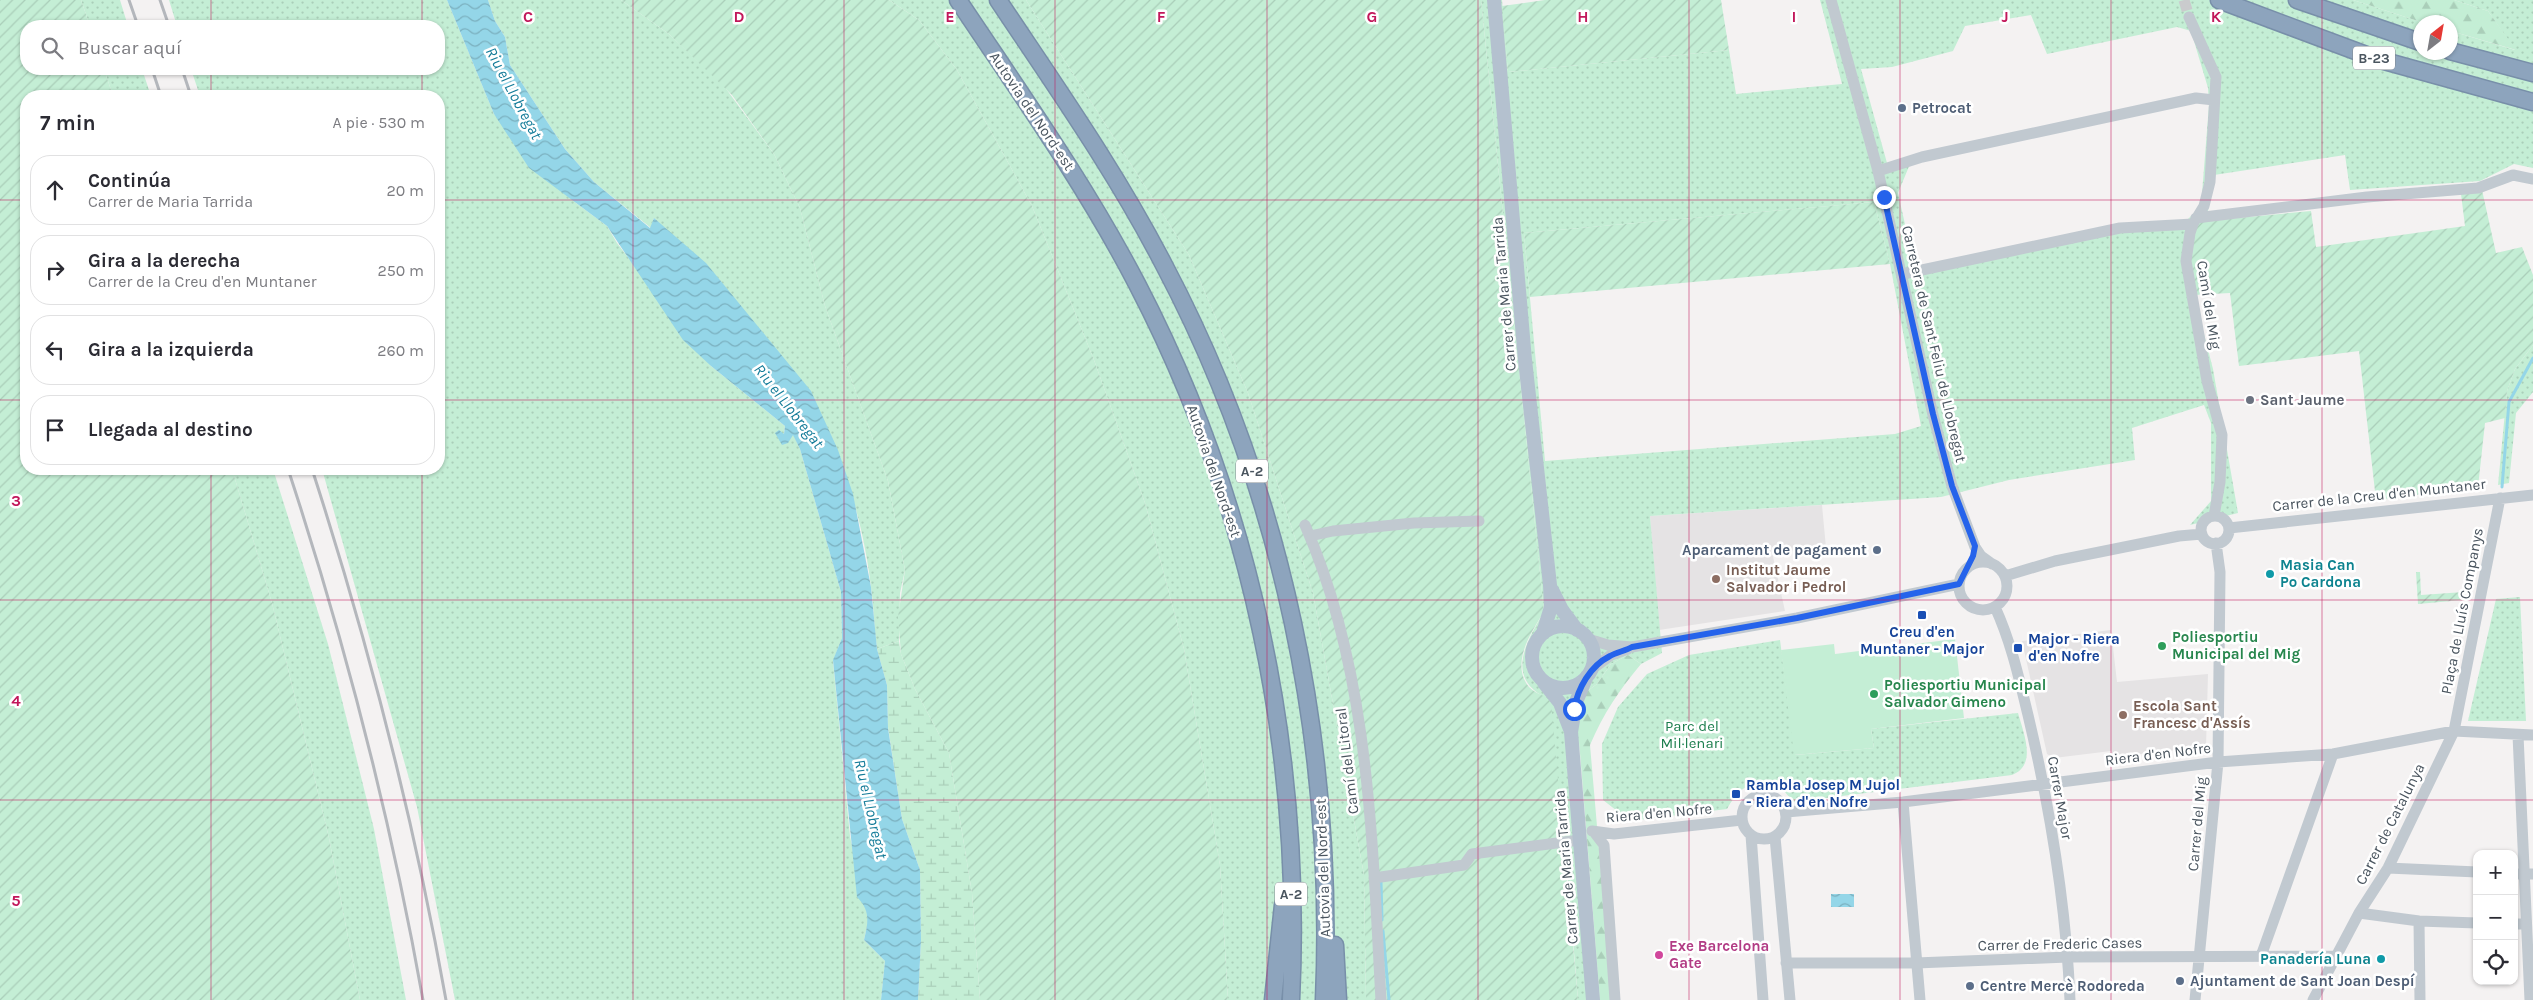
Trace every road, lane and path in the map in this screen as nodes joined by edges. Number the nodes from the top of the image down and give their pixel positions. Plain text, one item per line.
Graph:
1 (958, 0) edge
2 (998, 0) edge
3 (1494, 0) edge
4 (1831, 0) edge
5 (2219, 0) edge
6 (2297, 0) edge
7 (2189, 17) tunnel mouth
8 (2413, 40) edge
9 (2458, 53) edge
10 (2533, 73) edge
11 (2214, 100) junction
12 (2533, 102) edge
13 (1878, 171) junction
14 (2533, 179) edge
15 (2194, 221) junction
16 (1903, 274) junction
17 (2533, 495) edge
18 (2500, 498) junction
19 (2214, 516) junction
20 (1478, 521) dead end
21 (1306, 525) dead end
22 (2229, 528) junction
23 (2202, 534) junction
24 (1310, 536) junction
25 (2216, 543) junction
26 (1975, 547) junction
27 (1992, 564) junction
28 (1968, 568) junction
29 (2005, 576) junction
30 (1959, 584) junction
31 (1550, 585) junction
32 (1995, 607) junction
33 (1543, 633) junction
34 (1583, 634) junction
35 (1632, 647) junction
36 (1589, 673) junction
37 (1544, 682) junction
38 (2454, 731) junction
39 (1571, 732) junction
40 (2533, 735) edge
41 (2518, 736) junction
42 (2333, 754) junction
43 (2218, 762) junction
44 (2044, 784) junction
45 (1903, 802) junction
46 (1786, 812) junction
47 (1742, 820) junction
48 (1594, 832) junction
49 (1579, 834) junction
50 (1614, 834) junction
51 (1751, 835) junction
52 (1290, 836) junction
53 (1323, 836) junction
54 (1775, 837) junction
55 (1604, 845) junction
56 (2388, 868) junction
57 (2473, 872) edge
58 (2524, 874) edge
59 (1374, 878) junction
60 (2359, 913) junction
61 (2419, 921) junction
62 (2473, 923) edge
63 (2261, 956) junction
64 (2335, 956) junction
65 (2068, 957) junction
66 (2200, 957) junction
67 (1786, 963) junction
68 (1916, 963) junction
69 (1273, 1000) edge
70 (1291, 1000) edge
71 (1324, 1000) edge
72 (1338, 1000) edge
73 (1381, 1000) edge
74 (1593, 1000) edge
75 (1615, 1000) edge
76 (1763, 1000) edge
77 (1790, 1000) edge
78 (1920, 1000) edge
79 (2070, 1000) edge
80 (2194, 1000) edge
81 (2313, 1000) edge
82 (2420, 1000) edge
83 (2530, 1000) edge

1 - 52 highway, Autovia del Nord-est / A-2
2 - 53 highway, Autovia del Nord-est / A-2
3 - 31 main road, Carrer de Maria Tarrida
4 - 13 street, Carretera de Sant Feliu de Llobregat
5 - 12 highway, B-23
6 - 8 highway, B-23
7 - 11 street, Camí del Mig
9 - 10 highway
11 - 13 street
11 - 15 street, Camí del Mig
13 - 16 street, Carretera de Sant Feliu de Llobregat
14 - 15 street
15 - 16 street
15 - 19 street, Camí del Mig
16 - 26 street, Carretera de Sant Feliu de Llobregat
17 - 18 street, Carrer de la Creu d'en Muntaner
18 - 22 street, Carrer de la Creu d'en Muntaner
18 - 38 street, Plaça de Lluís Companys
19 - 22 street
19 - 23 street
20 - 24 street
21 - 24 street, Camí del Litoral
22 - 25 street
23 - 25 street
23 - 29 street
24 - 59 street, Camí del Litoral
25 - 43 street, Carrer del Mig
26 - 27 street, Carretera de Sant Feliu de Llobregat
26 - 28 street
27 - 28 street
27 - 29 street
28 - 30 street
29 - 32 street
30 - 32 street
30 - 35 street
31 - 33 main road, Carrer de Maria Tarrida
31 - 34 main road, Carrer de Maria Tarrida
32 - 44 street, Carrer Major
33 - 34 main road
33 - 37 main road
34 - 35 street
34 - 36 main road
35 - 36 street
36 - 37 main road
36 - 39 main road, Carrer de Maria Tarrida
37 - 39 main road, Carrer de Maria Tarrida
38 - 41 street, Riera d'en Nofre
38 - 42 street, Riera d'en Nofre
38 - 56 street, Carrer de Catalunya
39 - 49 main road, Carrer de Maria Tarrida
40 - 41 street, Riera d'en Nofre
41 - 58 street
42 - 43 street, Riera d'en Nofre
42 - 63 street
43 - 44 street, Riera d'en Nofre
43 - 66 street, Carrer del Mig
44 - 45 street, Riera d'en Nofre
44 - 65 street, Carrer Major
45 - 46 street, Riera d'en Nofre
45 - 68 street
46 - 47 street
46 - 54 street
47 - 50 street, Riera d'en Nofre
47 - 51 street
48 - 49 street, Riera d'en Nofre
48 - 50 street, Riera d'en Nofre
48 - 55 street, Carrer de Maria Tarrida
49 - 59 street
49 - 74 main road, Carrer de Maria Tarrida
50 - 55 street
51 - 54 street
51 - 76 street
52 - 69 highway
52 - 70 highway, Autovia del Nord-est / A-2
53 - 71 highway, Autovia del Nord-est / A-2
53 - 72 highway
54 - 67 street
55 - 75 street
56 - 57 street
56 - 60 street, Carrer de Catalunya
58 - 83 street
59 - 73 street, Camí del Litoral
60 - 61 street
60 - 64 street, Carrer de Catalunya
61 - 62 street
61 - 82 street
63 - 64 street, Carrer de Frederic Cases
63 - 66 street, Carrer de Frederic Cases
64 - 81 street, Carrer de Catalunya
65 - 66 street, Carrer de Frederic Cases
65 - 68 street, Carrer de Frederic Cases
65 - 79 street, Carrer Major
66 - 80 street
67 - 68 street, Carrer de Frederic Cases
67 - 77 street
68 - 78 street

